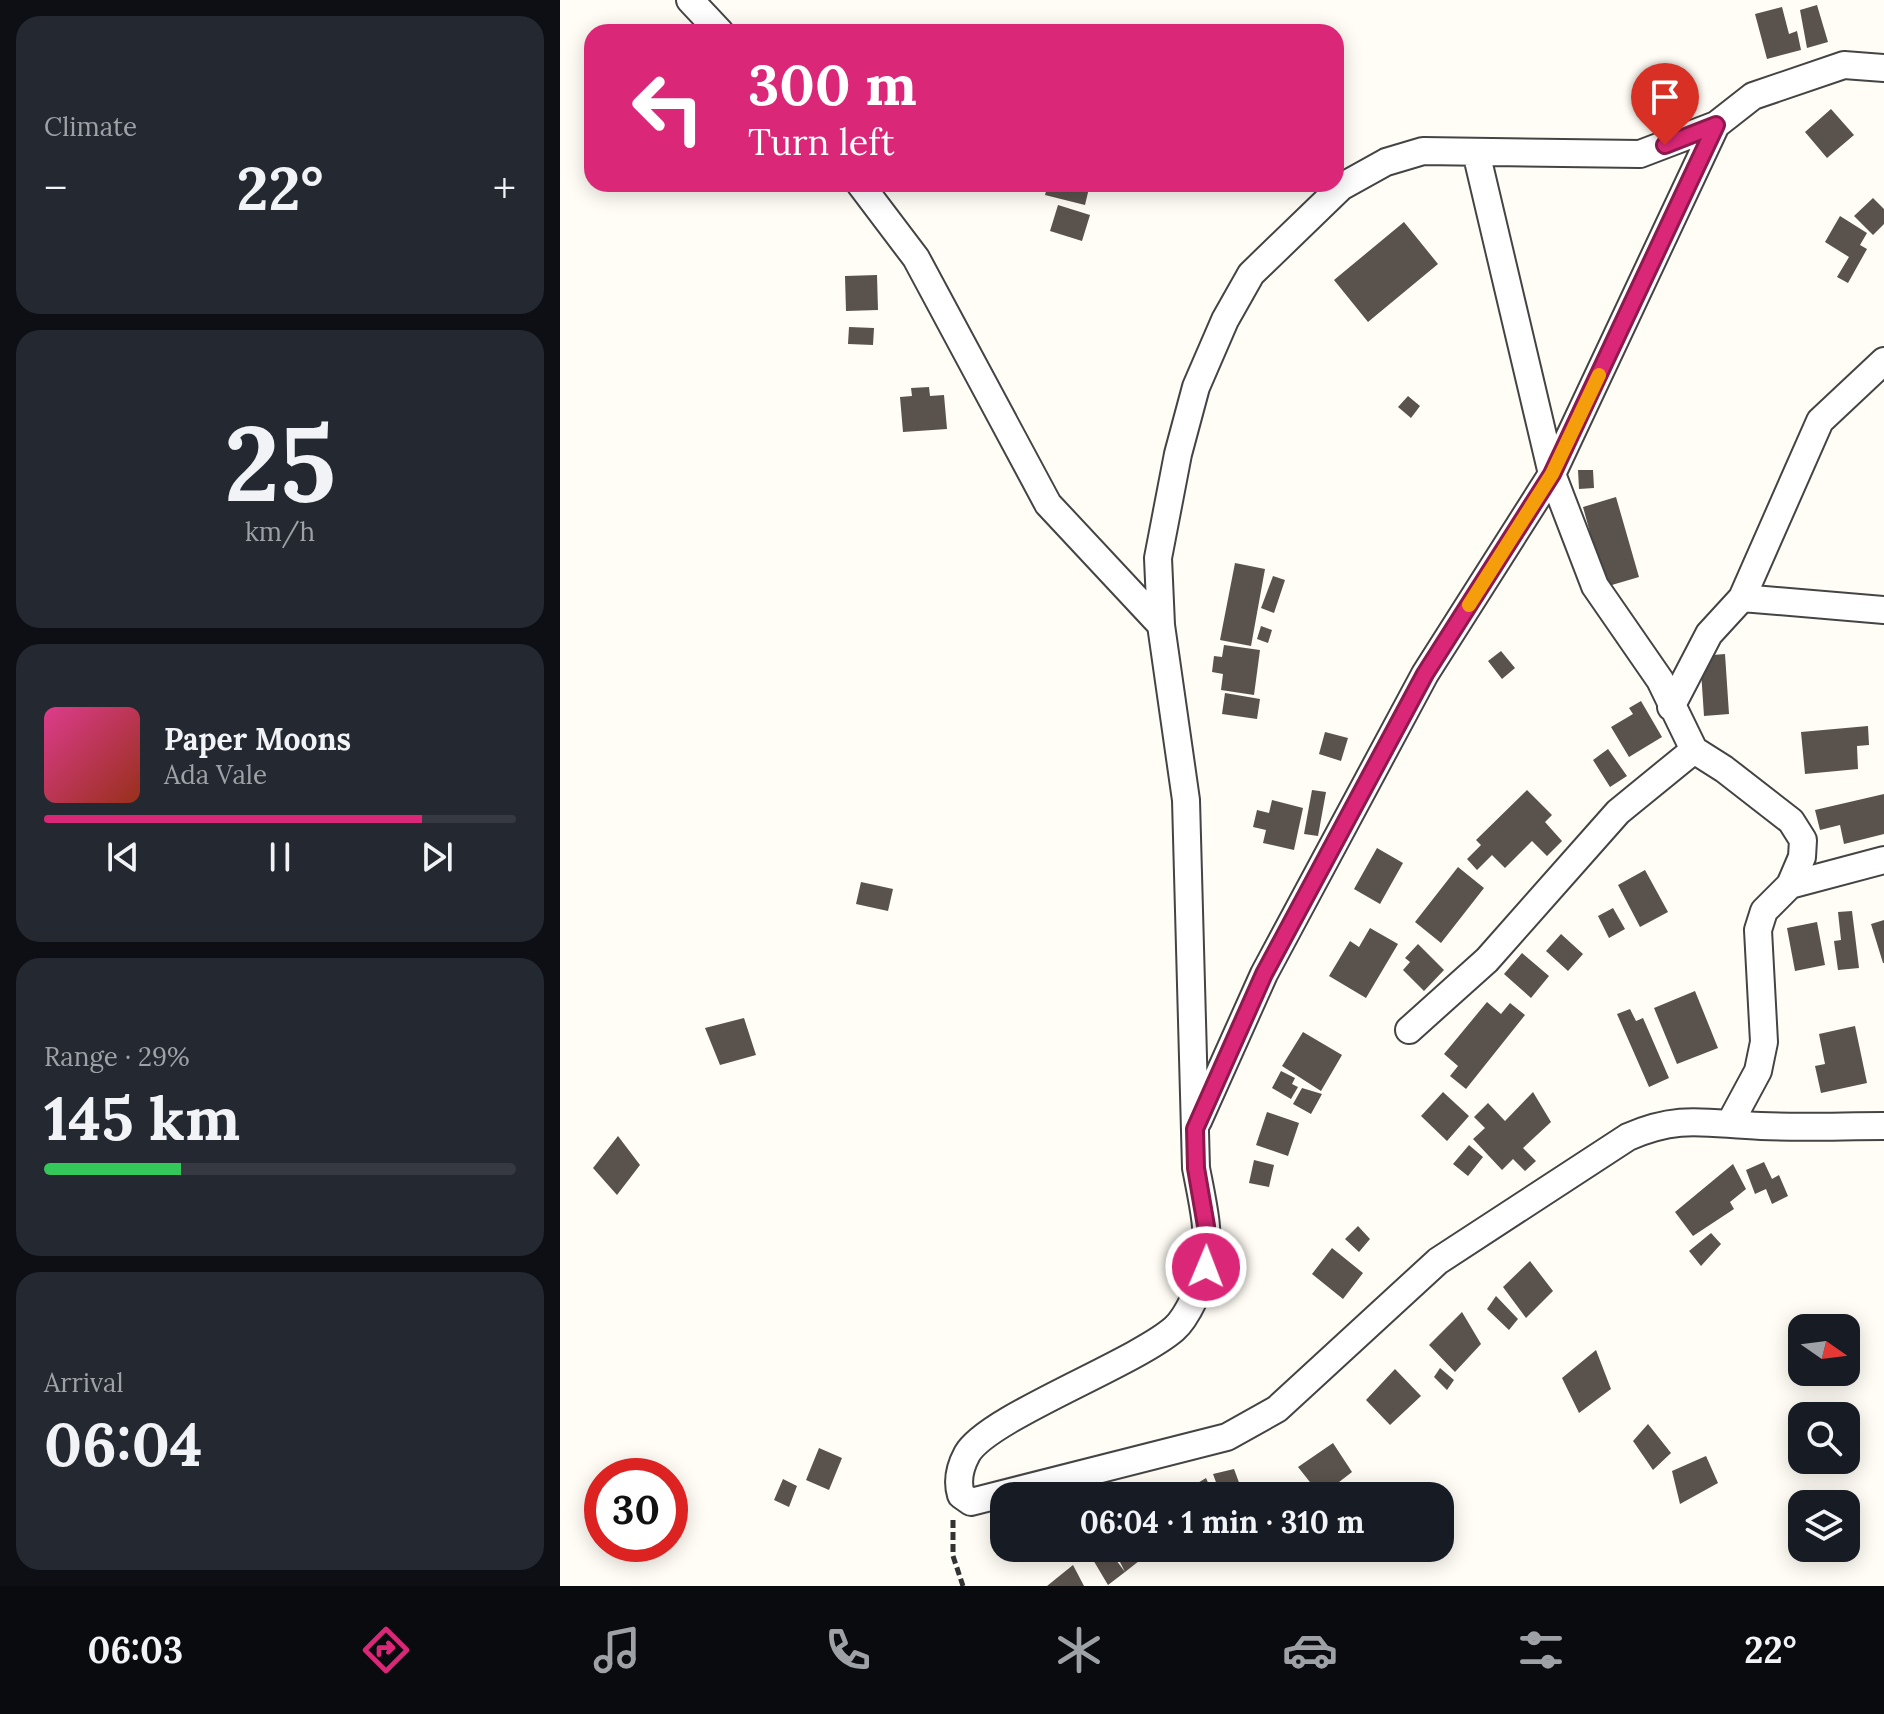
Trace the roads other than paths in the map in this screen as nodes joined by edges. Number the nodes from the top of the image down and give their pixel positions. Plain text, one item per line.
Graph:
1 (690, 0) edge
2 (712, 24) edge
3 (1884, 68) edge
4 (1716, 125) junction
5 (1476, 152) junction
6 (1344, 185) edge
7 (866, 192) edge
8 (1336, 192) edge
9 (1884, 361) edge
10 (1552, 474) junction
11 (1742, 598) junction
12 (1884, 610) edge
13 (1161, 625) junction
14 (1671, 707) junction
15 (1694, 750) junction
16 (1884, 860) edge
17 (1790, 885) junction
18 (1409, 1030) dead end
19 (1730, 1123) junction
20 (1884, 1126) edge
21 (1195, 1129) junction

1 - 2 street
3 - 4 street
4 - 5 street
4 - 10 street
5 - 6 street
5 - 10 street
7 - 13 street
8 - 13 street
9 - 11 street
10 - 14 street
10 - 21 street
11 - 12 street
11 - 14 street
13 - 21 street
14 - 15 street
15 - 17 street
15 - 18 street
16 - 17 street
17 - 19 street
19 - 20 street
19 - 21 street

